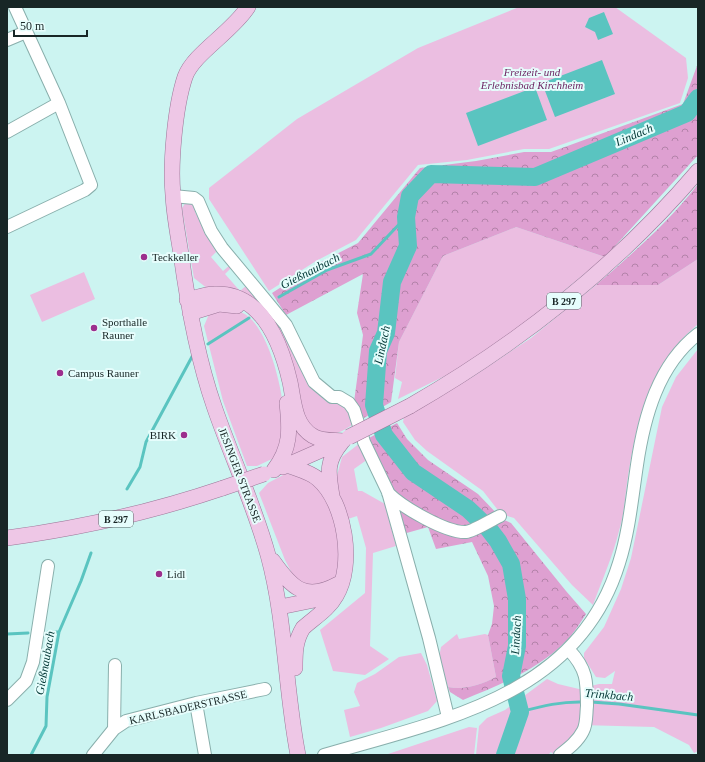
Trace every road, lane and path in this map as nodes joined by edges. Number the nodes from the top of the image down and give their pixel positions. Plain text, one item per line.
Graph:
1 (15, 7) edge
2 (248, 7) edge
3 (26, 32) junction
4 (7, 40) edge
5 (59, 103) junction
6 (7, 132) edge
7 (698, 171) edge
8 (173, 196) junction
9 (7, 227) edge
10 (189, 307) junction
11 (698, 334) edge
12 (346, 439) junction
13 (275, 470) junction
14 (388, 492) junction
15 (332, 496) junction
16 (497, 517) dead end
17 (7, 538) edge
18 (268, 554) junction
19 (48, 566) dead end
20 (339, 587) junction
21 (280, 611) junction
22 (568, 650) junction
23 (115, 665) dead end
24 (265, 690) dead end
25 (289, 691) junction
26 (7, 700) edge
27 (196, 703) junction
28 (448, 717) junction
29 (114, 729) junction
30 (93, 755) edge
31 (205, 755) edge
32 (298, 755) edge
33 (324, 755) edge
34 (560, 755) edge

1 - 3 street
2 - 8 main road, JESINGER STRASSE
3 - 4 street
3 - 5 street
5 - 6 street
5 - 9 street
7 - 12 main road, B 297, bridge
8 - 10 main road, JESINGER STRASSE
8 - 14 street
10 - 12 main road
10 - 13 main road
10 - 18 main road, JESINGER STRASSE
11 - 22 street
12 - 13 main road, B 297
12 - 15 main road, B 297
13 - 15 main road, B 297
13 - 17 main road, B 297, bridge
14 - 16 street
14 - 28 street
15 - 20 main road, B 297
18 - 20 main road
18 - 21 main road, JESINGER STRASSE
19 - 26 street
20 - 21 main road
20 - 25 main road
21 - 25 main road, JESINGER STRASSE
22 - 28 street
22 - 34 street
23 - 29 street, KARLSBADERSTRASSE
24 - 27 street, KARLSBADERSTRASSE
25 - 32 main road, JESINGER STRASSE
27 - 29 street, KARLSBADERSTRASSE
27 - 31 street
28 - 33 street
29 - 30 street, KARLSBADERSTRASSE

